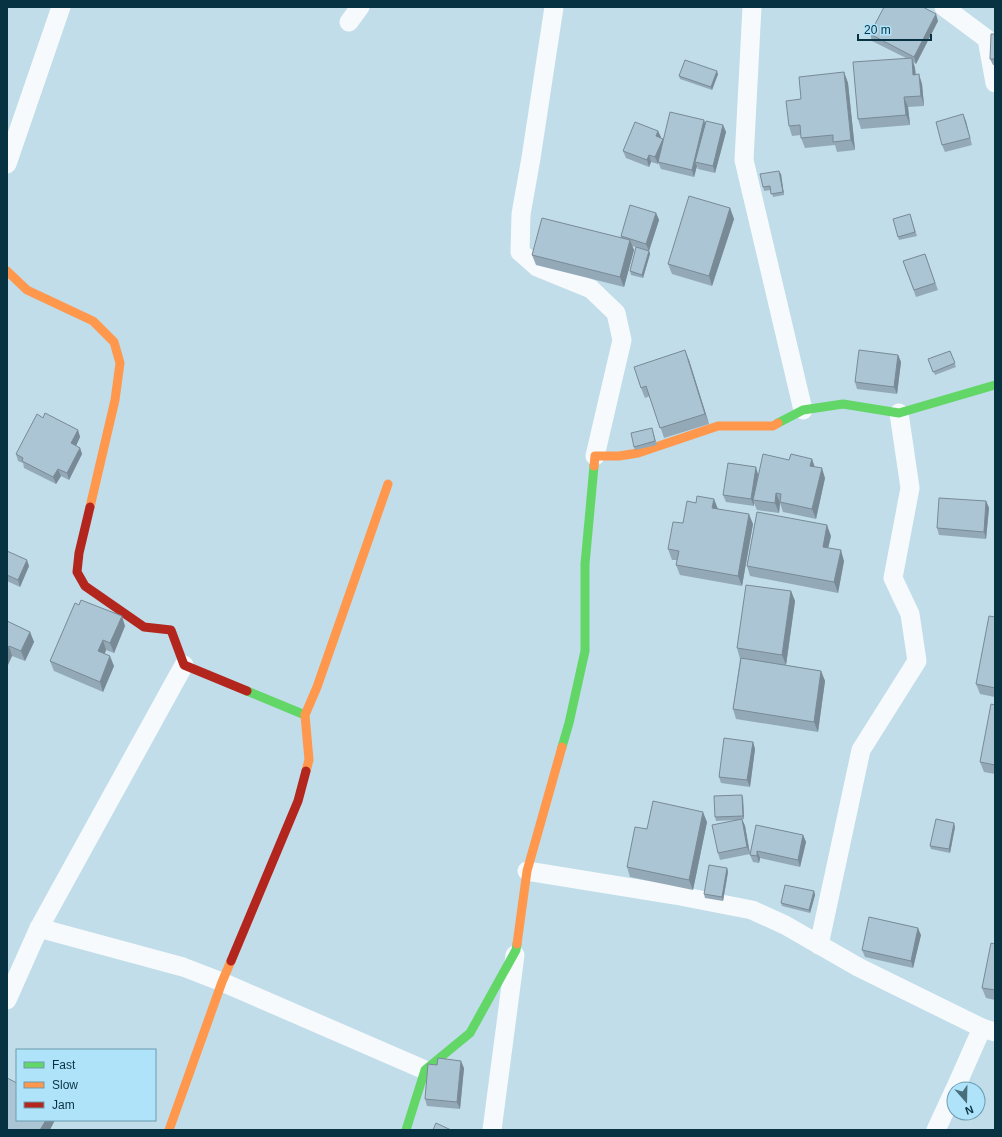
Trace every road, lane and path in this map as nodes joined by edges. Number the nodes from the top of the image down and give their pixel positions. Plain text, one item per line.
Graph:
1 (61, 7) edge
2 (554, 7) edge
3 (752, 7) edge
4 (944, 7) edge
5 (991, 37) edge
6 (995, 83) edge
7 (7, 164) edge
8 (7, 271) edge
9 (995, 385) edge
10 (803, 410) junction
11 (899, 413) junction
12 (595, 456) junction
13 (388, 484) dead end
14 (184, 665) junction
15 (305, 715) junction
16 (527, 871) junction
17 (39, 928) junction
18 (819, 945) junction
19 (516, 950) junction
20 (222, 982) junction
21 (7, 1000) edge
22 (989, 1030) edge
23 (425, 1070) junction
24 (959, 1081) edge
25 (946, 1108) edge
26 (169, 1130) edge
27 (406, 1130) edge
28 (492, 1130) edge
29 (936, 1130) edge

1 - 7 street
2 - 12 street
3 - 10 street
4 - 5 street
5 - 6 street
8 - 14 street
9 - 11 street
10 - 11 street
10 - 12 street
11 - 18 street
12 - 16 street
13 - 15 street
14 - 15 street
14 - 17 street
15 - 20 street
16 - 18 street
16 - 19 street
17 - 20 street
17 - 21 street
18 - 22 street
19 - 23 street
19 - 28 street
20 - 23 street
20 - 26 street
22 - 24 street
23 - 27 street
25 - 29 street

